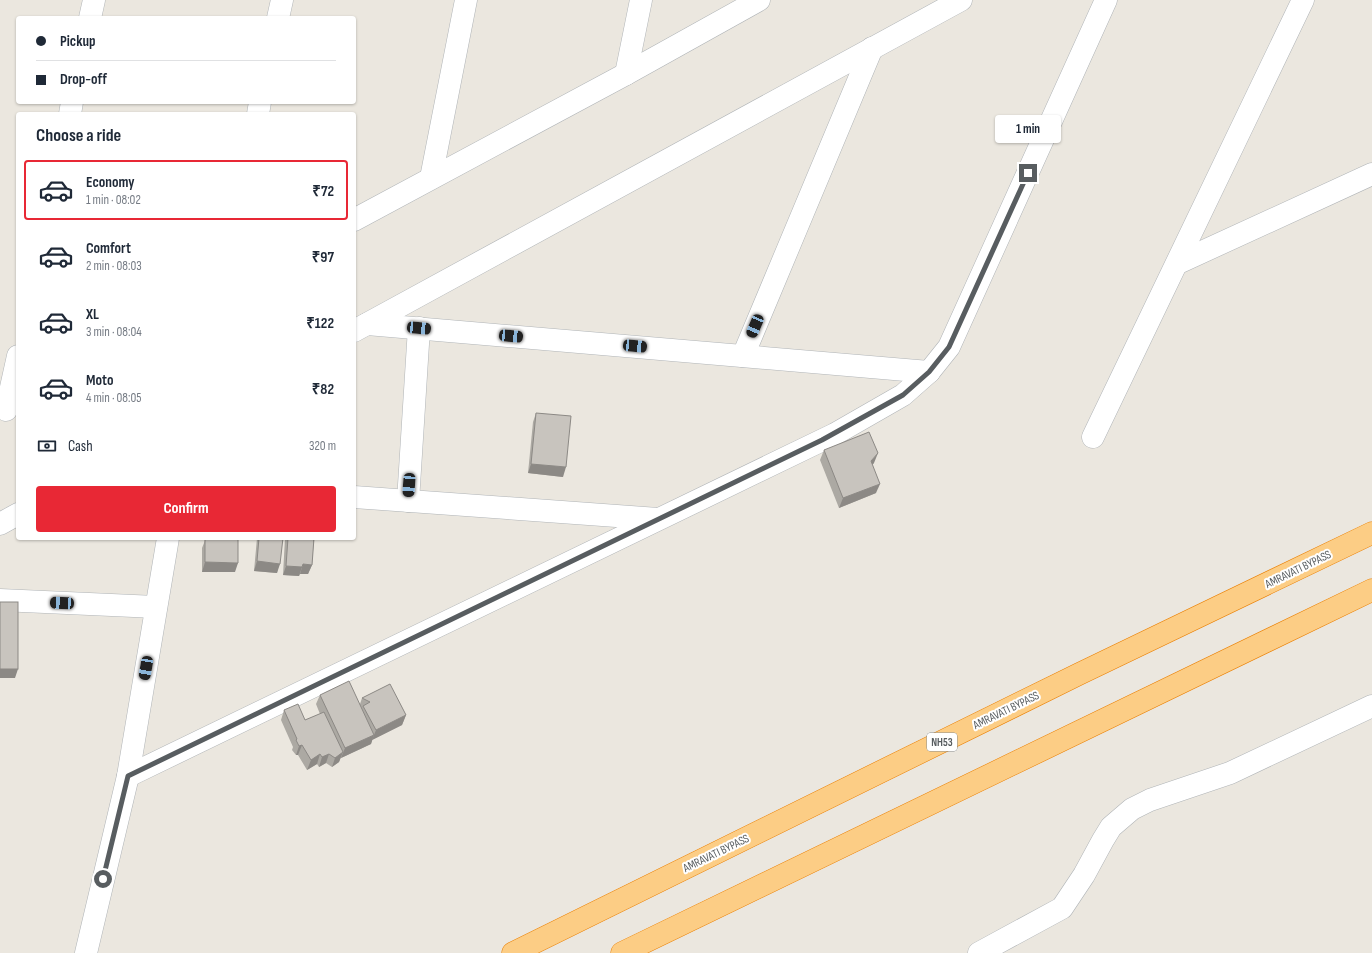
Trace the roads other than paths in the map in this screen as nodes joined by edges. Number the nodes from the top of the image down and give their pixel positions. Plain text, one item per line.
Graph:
1 (94, 0) edge
2 (282, 0) edge
3 (466, 0) edge
4 (642, 0) edge
5 (759, 0) edge
6 (961, 0) edge
7 (1106, 0) edge
8 (1302, 0) edge
9 (90, 16) edge
10 (278, 16) edge
11 (872, 48) junction
12 (626, 74) junction
13 (1372, 174) edge
14 (431, 178) junction
15 (356, 219) edge
16 (1178, 263) junction
17 (361, 327) edge
18 (419, 328) junction
19 (743, 356) junction
20 (16, 367) edge
21 (929, 372) junction
22 (8, 409) edge
23 (1093, 437) dead end
24 (356, 497) edge
25 (408, 501) junction
26 (16, 515) edge
27 (660, 519) junction
28 (0, 524) edge
29 (1372, 533) edge
30 (168, 540) edge
31 (1372, 590) edge
32 (0, 600) edge
33 (156, 607) junction
34 (1372, 706) edge
35 (128, 776) junction
36 (86, 953) edge
37 (513, 953) edge
38 (622, 953) edge
39 (979, 953) edge

1 - 9 street
2 - 10 street
3 - 14 street
4 - 12 street
5 - 12 street
6 - 11 street
7 - 21 street
8 - 16 street
11 - 17 street
11 - 19 street
12 - 14 street
13 - 16 street
14 - 15 street
16 - 23 street
17 - 18 street
18 - 19 street
18 - 25 street
19 - 21 street
20 - 22 street
21 - 27 street
24 - 25 street
25 - 27 street
26 - 28 street
27 - 35 street
29 - 37 highway, AMRAVATI BYPASS / NH53
30 - 33 street
31 - 38 highway
32 - 33 street
33 - 35 street
34 - 39 street
35 - 36 street

